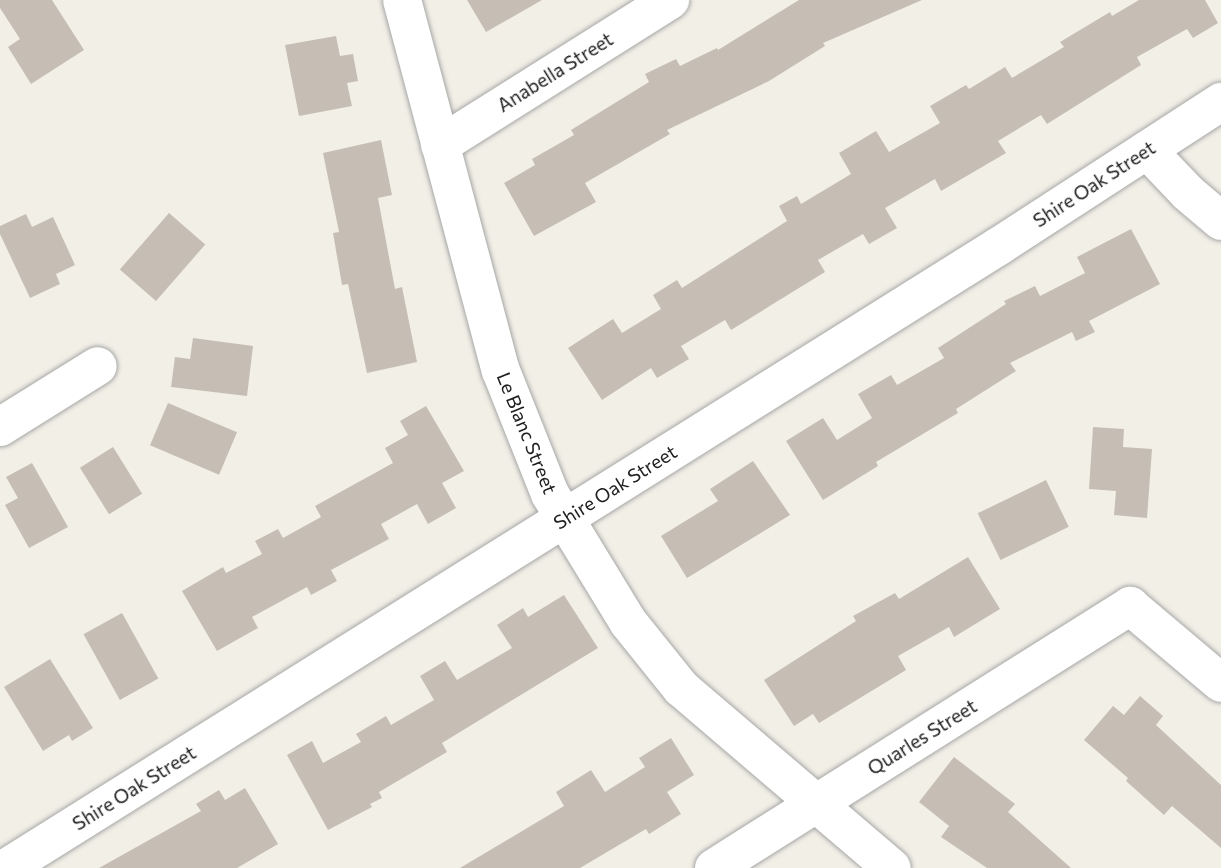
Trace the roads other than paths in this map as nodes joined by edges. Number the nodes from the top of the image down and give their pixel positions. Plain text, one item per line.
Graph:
1 (402, 0) edge
2 (670, 0) edge
3 (1221, 102) edge
4 (440, 145) junction
5 (1147, 150) junction
6 (1221, 221) edge
7 (97, 366) dead end
8 (0, 427) edge
9 (565, 518) junction
10 (1221, 683) edge
11 (817, 804) junction
12 (6, 868) edge
13 (714, 868) edge
14 (892, 868) edge

1 - 4 street, Le Blanc Street
2 - 4 street, Anabella Street
3 - 5 street, Shire Oak Street
4 - 9 street, Le Blanc Street
5 - 6 street
5 - 9 street, Shire Oak Street
7 - 8 street
9 - 11 street, Le Blanc Street
9 - 12 street, Shire Oak Street
10 - 11 street, Quarles Street
11 - 13 street, Quarles Street
11 - 14 street, Le Blanc Street

